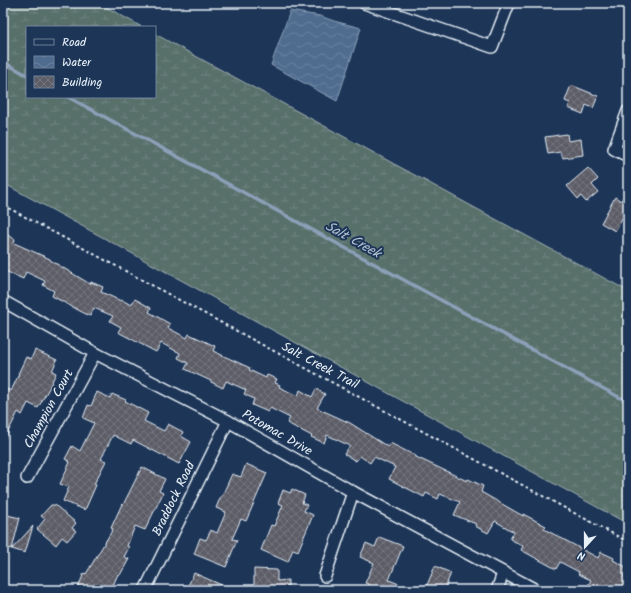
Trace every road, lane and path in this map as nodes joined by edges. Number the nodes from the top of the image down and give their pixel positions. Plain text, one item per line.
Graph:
1 (364, 3) edge
2 (509, 3) edge
3 (628, 111) edge
4 (628, 156) edge
5 (3, 205) edge
6 (3, 301) edge
7 (95, 353) junction
8 (228, 421) junction
9 (27, 478) dead end
10 (353, 492) junction
11 (628, 542) edge
12 (503, 573) junction
13 (325, 576) dead end
14 (145, 590) edge
15 (497, 590) edge
16 (536, 590) edge

1 - 2 street
3 - 4 street
5 - 11 path, Salt Creek Trail
6 - 7 street, Potomac Drive
7 - 8 street, Potomac Drive
7 - 9 street, Champion Court
8 - 10 street, Potomac Drive
8 - 14 street, Braddock Road
10 - 12 street, Potomac Drive
10 - 13 street
12 - 15 street
12 - 16 street, Potomac Drive

